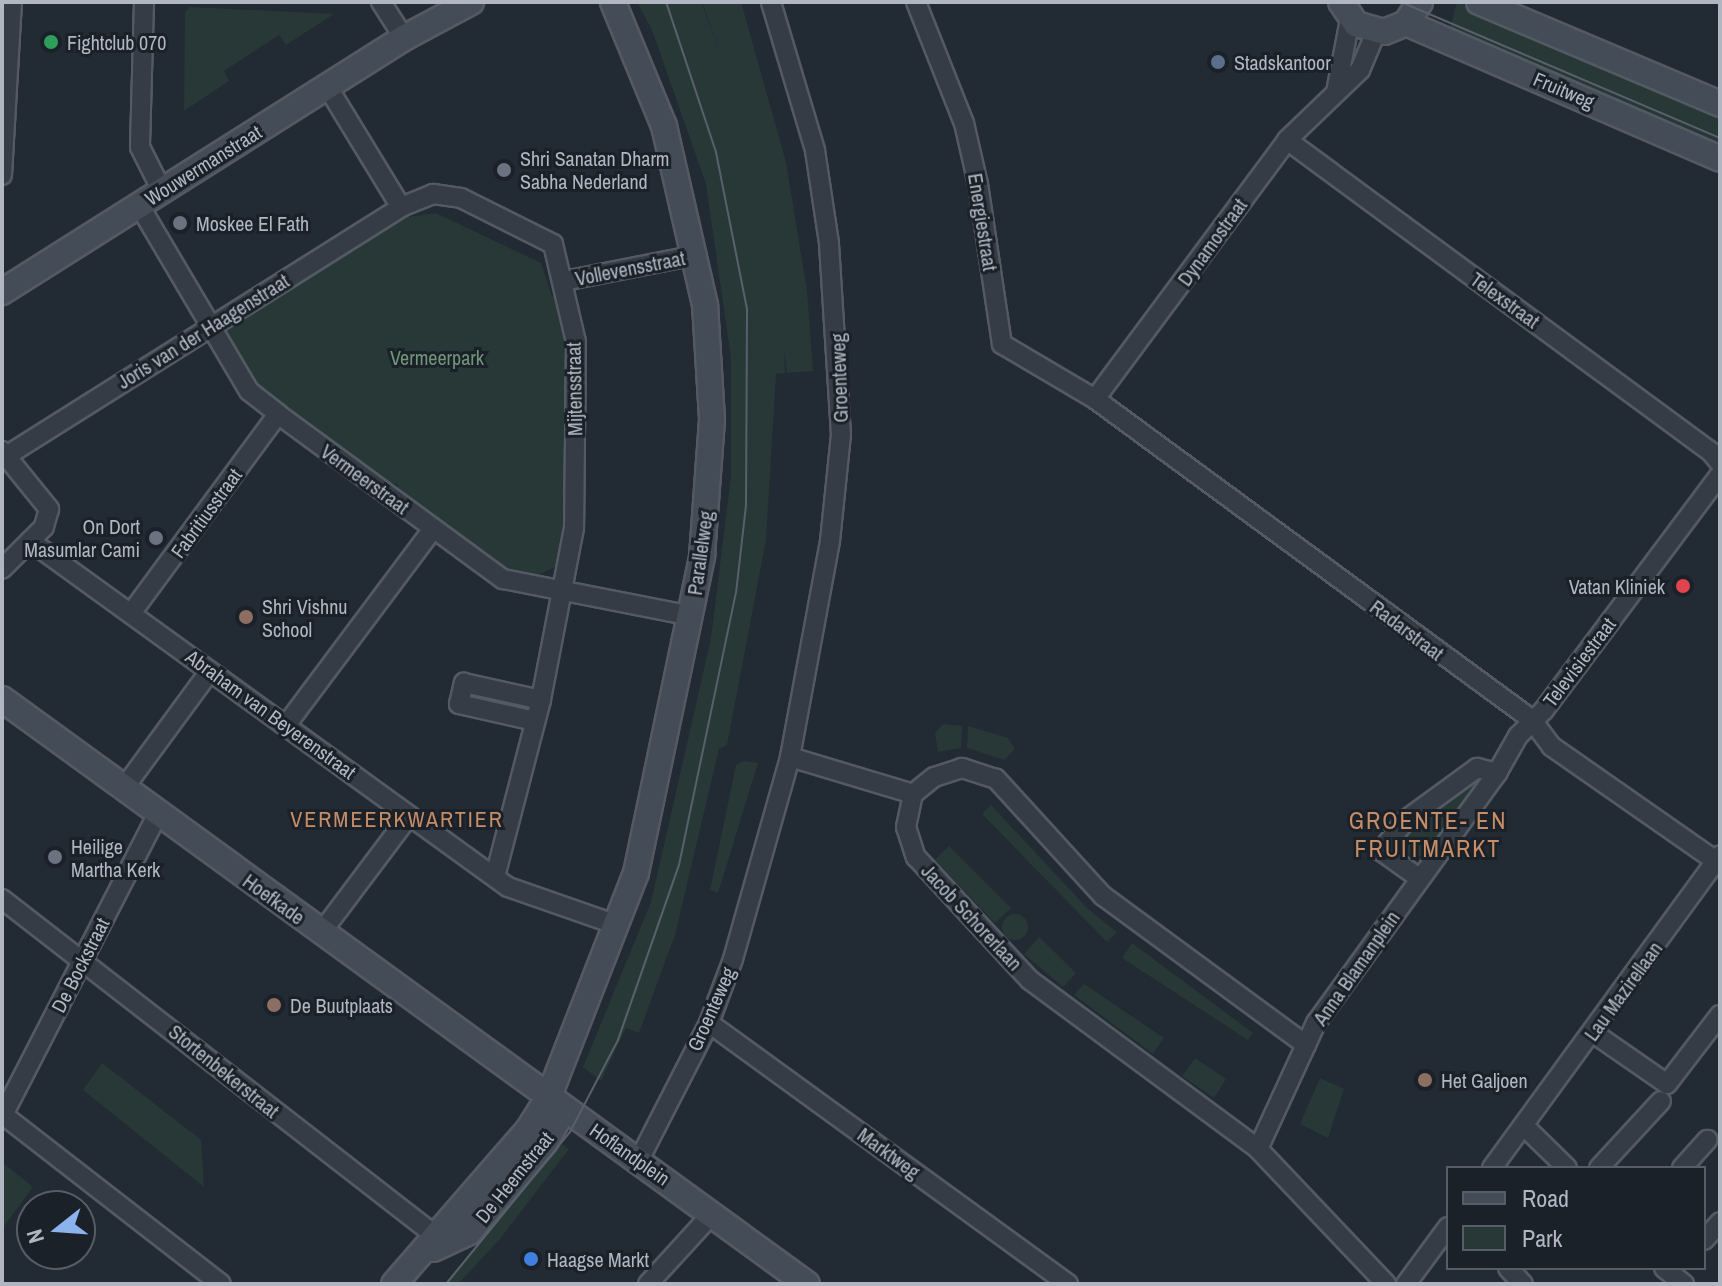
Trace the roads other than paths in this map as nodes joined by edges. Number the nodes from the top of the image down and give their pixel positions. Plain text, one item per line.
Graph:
1 (12, 2) edge
2 (144, 2) edge
3 (381, 2) edge
4 (446, 2) edge
5 (471, 2) edge
6 (771, 2) edge
7 (916, 2) edge
8 (1420, 2) edge
9 (1479, 2) edge
10 (611, 3) edge
11 (1346, 11) edge
12 (1406, 23) junction
13 (1376, 32) junction
14 (404, 38) junction
15 (327, 86) junction
16 (1336, 92) junction
17 (1720, 104) edge
18 (1287, 140) junction
19 (1720, 159) edge
20 (2, 175) edge
21 (162, 191) junction
22 (139, 205) junction
23 (401, 207) junction
24 (696, 255) junction
25 (564, 281) junction
26 (4, 287) edge
27 (211, 326) junction
28 (1095, 399) junction
29 (278, 414) junction
30 (4, 453) edge
31 (1720, 463) edge
32 (1720, 475) edge
33 (433, 529) junction
34 (30, 541) junction
35 (2, 569) edge
36 (561, 590) junction
37 (132, 612) junction
38 (691, 616) junction
39 (210, 671) junction
40 (2, 699) edge
41 (541, 700) junction
42 (1531, 719) junction
43 (535, 721) junction
44 (287, 724) junction
45 (790, 757) junction
46 (1497, 773) junction
47 (124, 788) junction
48 (913, 794) junction
49 (158, 813) junction
50 (409, 816) junction
51 (1718, 861) edge
52 (495, 876) junction
53 (1419, 878) junction
54 (2, 899) edge
55 (617, 925) junction
56 (321, 933) junction
57 (83, 962) junction
58 (1720, 1015) edge
59 (709, 1023) junction
60 (1592, 1032) junction
61 (1306, 1045) junction
62 (1661, 1101) dead end
63 (557, 1102) junction
64 (2, 1115) edge
65 (1524, 1126) junction
66 (1707, 1140) dead end
67 (1258, 1149) junction
68 (639, 1160) junction
69 (1494, 1166) edge
70 (1565, 1166) edge
71 (1601, 1166) edge
72 (1684, 1166) edge
73 (712, 1214) junction
74 (1720, 1222) edge
75 (1446, 1230) edge
76 (1706, 1238) edge
77 (441, 1240) junction
78 (1379, 1282) edge
79 (221, 1284) edge
80 (394, 1284) edge
81 (648, 1284) edge
82 (807, 1284) edge
83 (1068, 1284) edge
84 (1406, 1284) edge

1 - 20 street
2 - 21 street
3 - 14 street
4 - 14 street, Wouwermanstraat
5 - 14 street, Wouwermanstraat
6 - 45 street, Groenteweg
7 - 28 street, Energiestraat
8 - 12 street
9 - 17 street
10 - 24 street, Parallelweg
11 - 13 street
11 - 16 street
12 - 13 street
12 - 19 street, Fruitweg
13 - 16 street, Dynamostraat
14 - 15 street, Wouwermanstraat
15 - 21 street, Wouwermanstraat
15 - 23 street
16 - 18 street, Dynamostraat
18 - 28 street, Dynamostraat
18 - 31 street, Telexstraat
21 - 22 street, Wouwermanstraat
22 - 26 street, Wouwermanstraat
22 - 27 street, Vermeerstraat
23 - 25 street, Mijtensstraat
23 - 27 street, Joris van der Haagenstraat
24 - 25 street, Vollevensstraat
24 - 38 street, Parallelweg
25 - 36 street, Mijtensstraat
27 - 29 street, Vermeerstraat
27 - 30 street, Joris van der Haagenstraat
28 - 42 street, Radarstraat
29 - 33 street, Vermeerstraat
29 - 37 street, Fabritiusstraat
30 - 34 street
32 - 42 street, Televisiestraat
33 - 36 street, Vermeerstraat
33 - 44 street
34 - 35 street
34 - 37 street, Abraham van Beyerenstraat
36 - 38 street, Vermeerstraat
36 - 41 street, Mijtensstraat
37 - 39 street, Abraham van Beyerenstraat
38 - 55 street, Parallelweg
39 - 44 street, Abraham van Beyerenstraat
39 - 47 street
40 - 47 street, Hoefkade
41 - 43 street, Mijtensstraat
41 - 43 street
42 - 46 street, Televisiestraat
42 - 51 street, Radarstraat
43 - 52 street, Mijtensstraat
44 - 50 street, Abraham van Beyerenstraat
45 - 48 street
45 - 59 street, Groenteweg
46 - 53 street, Televisiestraat
46 - 53 street
47 - 49 street, Hoefkade
48 - 61 street
48 - 67 street, Jacob Schorerlaan
49 - 56 street, Hoefkade
49 - 57 street, De Bockstraat
50 - 52 street, Abraham van Beyerenstraat
50 - 56 street
51 - 60 street, Lau Mazirellaan
52 - 55 street, Abraham van Beyerenstraat
53 - 61 street, Anna Blamanplein
54 - 57 street, Stortenbekerstraat
55 - 63 street, Parallelweg
56 - 63 street, Hoefkade
57 - 64 street, De Bockstraat
57 - 77 street, Stortenbekerstraat
58 - 60 street
59 - 68 street, Groenteweg
59 - 83 street, Marktweg
60 - 65 street, Lau Mazirellaan
61 - 67 street, Anna Blamanplein
62 - 71 street
63 - 68 street, Hoflandplein
63 - 77 street, De Heemstraat
64 - 79 street
65 - 69 street, Lau Mazirellaan
65 - 70 street
66 - 72 street
67 - 78 street, Jacob Schorerlaan
68 - 73 street, Hoflandplein
73 - 81 street
73 - 82 street
74 - 76 street
75 - 84 street
77 - 80 street, De Heemstraat

